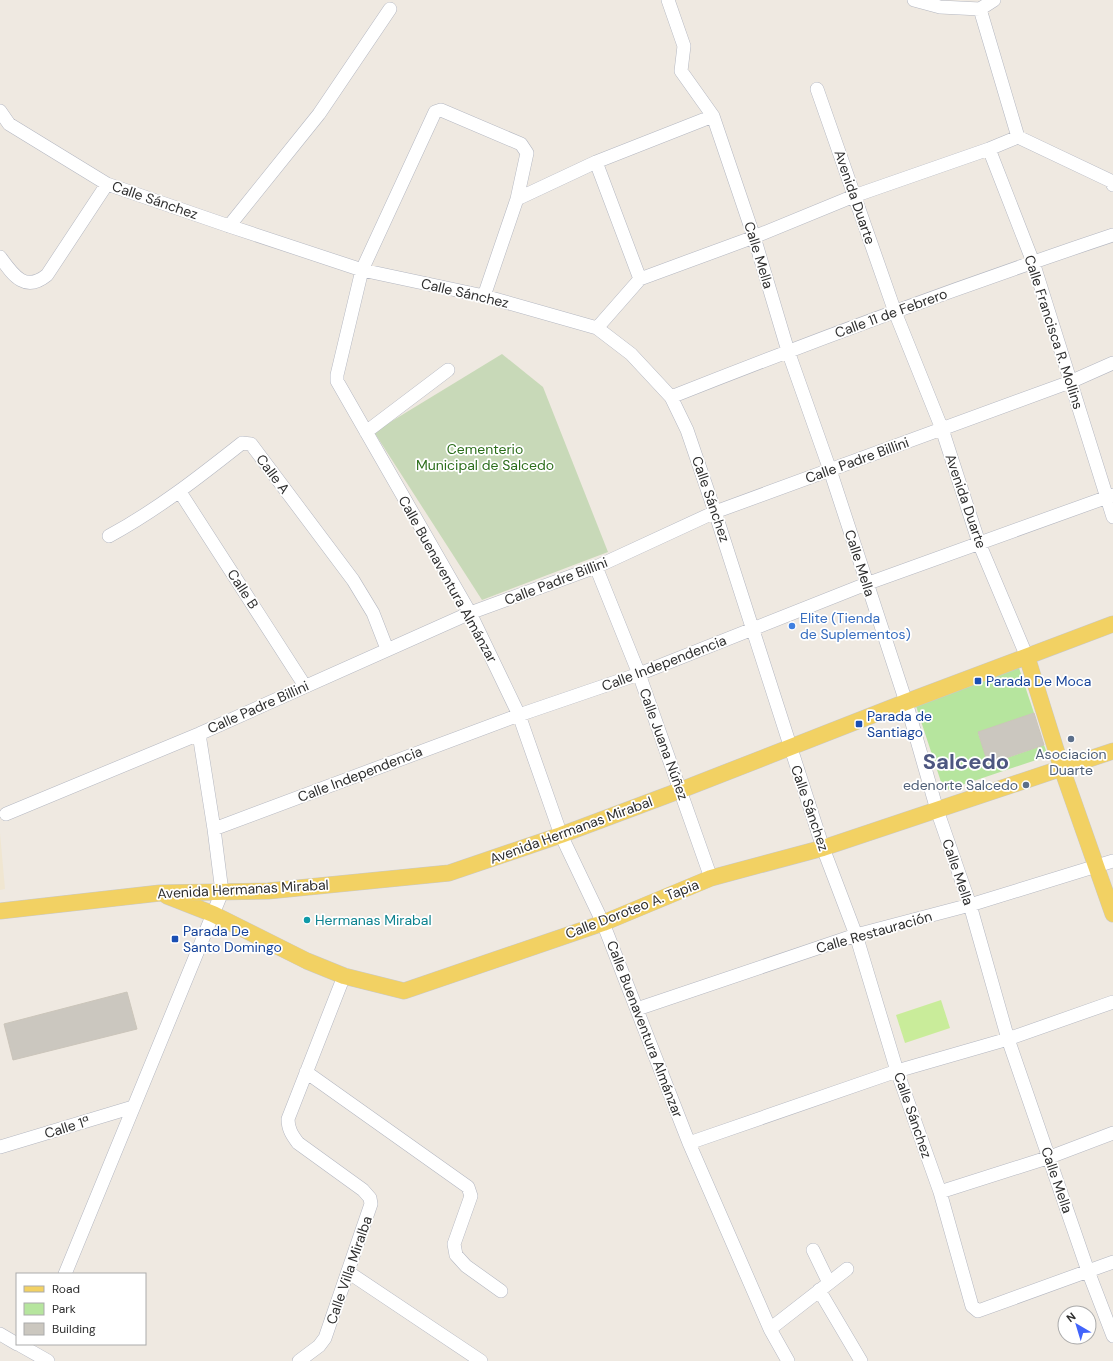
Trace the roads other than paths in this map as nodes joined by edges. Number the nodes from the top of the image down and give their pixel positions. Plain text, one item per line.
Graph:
1 (668, 0) edge
2 (914, 0) edge
3 (994, 0) edge
4 (390, 9) dead end
5 (980, 9) junction
6 (817, 89) dead end
7 (0, 111) edge
8 (713, 116) junction
9 (1018, 137) junction
10 (989, 149) junction
11 (596, 162) junction
12 (108, 184) junction
13 (1113, 185) edge
14 (854, 196) junction
15 (517, 199) junction
16 (229, 226) junction
17 (1113, 235) edge
18 (754, 237) junction
19 (0, 257) edge
20 (1033, 262) junction
21 (362, 270) junction
22 (640, 279) junction
23 (484, 296) junction
24 (895, 312) junction
25 (597, 328) junction
26 (788, 350) junction
27 (1113, 364) edge
28 (448, 370) dead end
29 (1070, 382) junction
30 (671, 397) junction
31 (942, 429) junction
32 (366, 432) junction
33 (830, 470) junction
34 (180, 492) junction
35 (1110, 496) edge
36 (715, 512) junction
37 (1113, 517) edge
38 (109, 536) dead end
39 (980, 543) junction
40 (596, 567) junction
41 (866, 584) junction
42 (470, 613) junction
43 (1113, 624) edge
44 (753, 629) junction
45 (387, 649) junction
46 (1027, 658) junction
47 (639, 674) junction
48 (305, 686) junction
49 (906, 702) junction
50 (519, 714) junction
51 (199, 734) junction
52 (790, 748) junction
53 (1113, 751) edge
54 (1062, 769) junction
55 (681, 790) junction
56 (937, 810) junction
57 (6, 814) dead end
58 (214, 829) junction
59 (562, 835) junction
60 (823, 848) junction
61 (1113, 861) edge
62 (1097, 866) junction
63 (711, 878) junction
64 (222, 892) junction
65 (160, 893) junction
66 (970, 905) junction
67 (0, 911) edge
68 (213, 914) junction
69 (1113, 914) edge
70 (603, 923) junction
71 (856, 935) junction
72 (344, 976) junction
73 (1113, 1002) edge
74 (637, 1009) junction
75 (1008, 1039) junction
76 (897, 1071) junction
77 (306, 1072) junction
78 (133, 1107) junction
79 (1113, 1133) edge
80 (689, 1143) junction
81 (0, 1147) edge
82 (1050, 1157) junction
83 (940, 1192) junction
84 (813, 1250) dead end
85 (1113, 1262) edge
86 (847, 1269) dead end
87 (1088, 1271) junction
88 (348, 1272) junction
89 (65, 1273) edge
90 (824, 1286) junction
91 (501, 1291) dead end
92 (770, 1329) junction
93 (1113, 1336) edge
94 (23, 1345) edge
95 (34, 1348) edge
96 (48, 1361) edge
97 (299, 1361) edge
98 (481, 1361) edge
99 (788, 1361) edge
100 (861, 1361) edge

1 - 8 street, Calle Mella
2 - 5 street
3 - 5 street
4 - 16 street
5 - 9 street
6 - 14 street, Avenida Duarte
7 - 12 street, Calle Sánchez
8 - 11 street
8 - 18 street, Calle Mella
9 - 10 street
9 - 13 street
10 - 14 street
10 - 20 street, Calle Francisca R. Mollins
11 - 15 street
11 - 22 street
12 - 16 street, Calle Sánchez
12 - 19 street
14 - 18 street
14 - 24 street, Avenida Duarte
15 - 21 street, Calle Buenaventura Almánzar
15 - 23 street
16 - 21 street, Calle Sánchez
17 - 20 street, Calle 11 de Febrero
18 - 22 street
18 - 26 street, Calle Mella
20 - 24 street, Calle 11 de Febrero
20 - 29 street, Calle Francisca R. Mollins
21 - 23 street, Calle Sánchez
21 - 32 street, Calle Buenaventura Almánzar
22 - 25 street
23 - 25 street, Calle Sánchez
24 - 26 street, Calle 11 de Febrero
24 - 31 street, Avenida Duarte
25 - 30 street, Calle Sánchez
26 - 30 street, Calle 11 de Febrero
26 - 33 street, Calle Mella
27 - 29 street, Calle Padre Billini
28 - 32 street
29 - 31 street, Calle Padre Billini
29 - 35 street, Calle Francisca R. Mollins
30 - 36 street, Calle Sánchez
31 - 33 street, Calle Padre Billini
31 - 39 street, Avenida Duarte
32 - 42 street, Calle Buenaventura Almánzar
33 - 36 street, Calle Padre Billini
33 - 41 street, Calle Mella
34 - 38 street, Calle A
34 - 45 street, Calle A
34 - 48 street, Calle B
35 - 37 street, Calle Francisca R. Mollins
35 - 39 street, Calle Independencia
36 - 40 street, Calle Padre Billini
36 - 44 street, Calle Sánchez
39 - 41 street, Calle Independencia
39 - 46 street, Avenida Duarte
40 - 42 street, Calle Padre Billini
40 - 47 street, Calle Juana Núñez
41 - 44 street, Calle Independencia
41 - 49 street, Calle Mella
42 - 45 street, Calle Padre Billini
42 - 50 street, Calle Buenaventura Almánzar
43 - 46 main road, Avenida Hermanas Mirabal
44 - 47 street, Calle Independencia
44 - 52 street, Calle Sánchez
45 - 48 street, Calle Padre Billini
46 - 49 main road, Avenida Hermanas Mirabal
46 - 54 main road, Avenida Duarte
47 - 50 street, Calle Independencia
47 - 55 street, Calle Juana Núñez
48 - 51 street, Calle Padre Billini
49 - 52 main road, Avenida Hermanas Mirabal
49 - 56 street, Calle Mella
50 - 58 street, Calle Independencia
50 - 59 street, Calle Buenaventura Almánzar
51 - 57 street, Calle Padre Billini
51 - 58 street
52 - 55 main road, Avenida Hermanas Mirabal
52 - 60 street, Calle Sánchez
53 - 54 main road, Calle Doroteo A. Tapia
54 - 56 main road, Calle Doroteo A. Tapia
54 - 62 main road, Avenida Duarte
55 - 59 main road, Avenida Hermanas Mirabal
55 - 63 street, Calle Juana Núñez
56 - 60 main road, Calle Doroteo A. Tapia
56 - 66 street, Calle Mella
58 - 64 street
59 - 64 main road, Avenida Hermanas Mirabal
59 - 70 street, Calle Buenaventura Almánzar
60 - 63 main road, Calle Doroteo A. Tapia
60 - 71 street, Calle Sánchez
61 - 62 street, Calle Restauración
62 - 66 street, Calle Restauración
62 - 69 main road, Avenida Duarte
63 - 70 main road, Calle Doroteo A. Tapia
64 - 65 main road, Avenida Hermanas Mirabal
64 - 68 street
65 - 67 main road, Avenida Hermanas Mirabal
65 - 68 main road, Calle Doroteo A. Tapia
66 - 71 street, Calle Restauración
66 - 75 street, Calle Mella
68 - 72 main road, Calle Doroteo A. Tapia
68 - 78 street
70 - 72 main road, Calle Doroteo A. Tapia
70 - 74 street, Calle Buenaventura Almánzar
71 - 74 street, Calle Restauración
71 - 76 street, Calle Sánchez
72 - 77 street, Calle Villa Miralba
73 - 75 street
74 - 80 street, Calle Buenaventura Almánzar
75 - 76 street
75 - 82 street, Calle Mella
76 - 80 street
76 - 83 street, Calle Sánchez
77 - 88 street, Calle Villa Miralba
77 - 91 street
78 - 81 street, Calle 1ª
78 - 89 street
79 - 82 street
80 - 92 street, Calle Buenaventura Almánzar
82 - 83 street
82 - 87 street, Calle Mella
83 - 87 street, Calle Sánchez
84 - 90 street
85 - 87 street
86 - 90 street
87 - 93 street, Calle Mella
88 - 97 street, Calle Villa Miralba
88 - 98 street
90 - 92 street
90 - 100 street
92 - 99 street, Calle Buenaventura Almánzar
94 - 95 street
95 - 96 street

